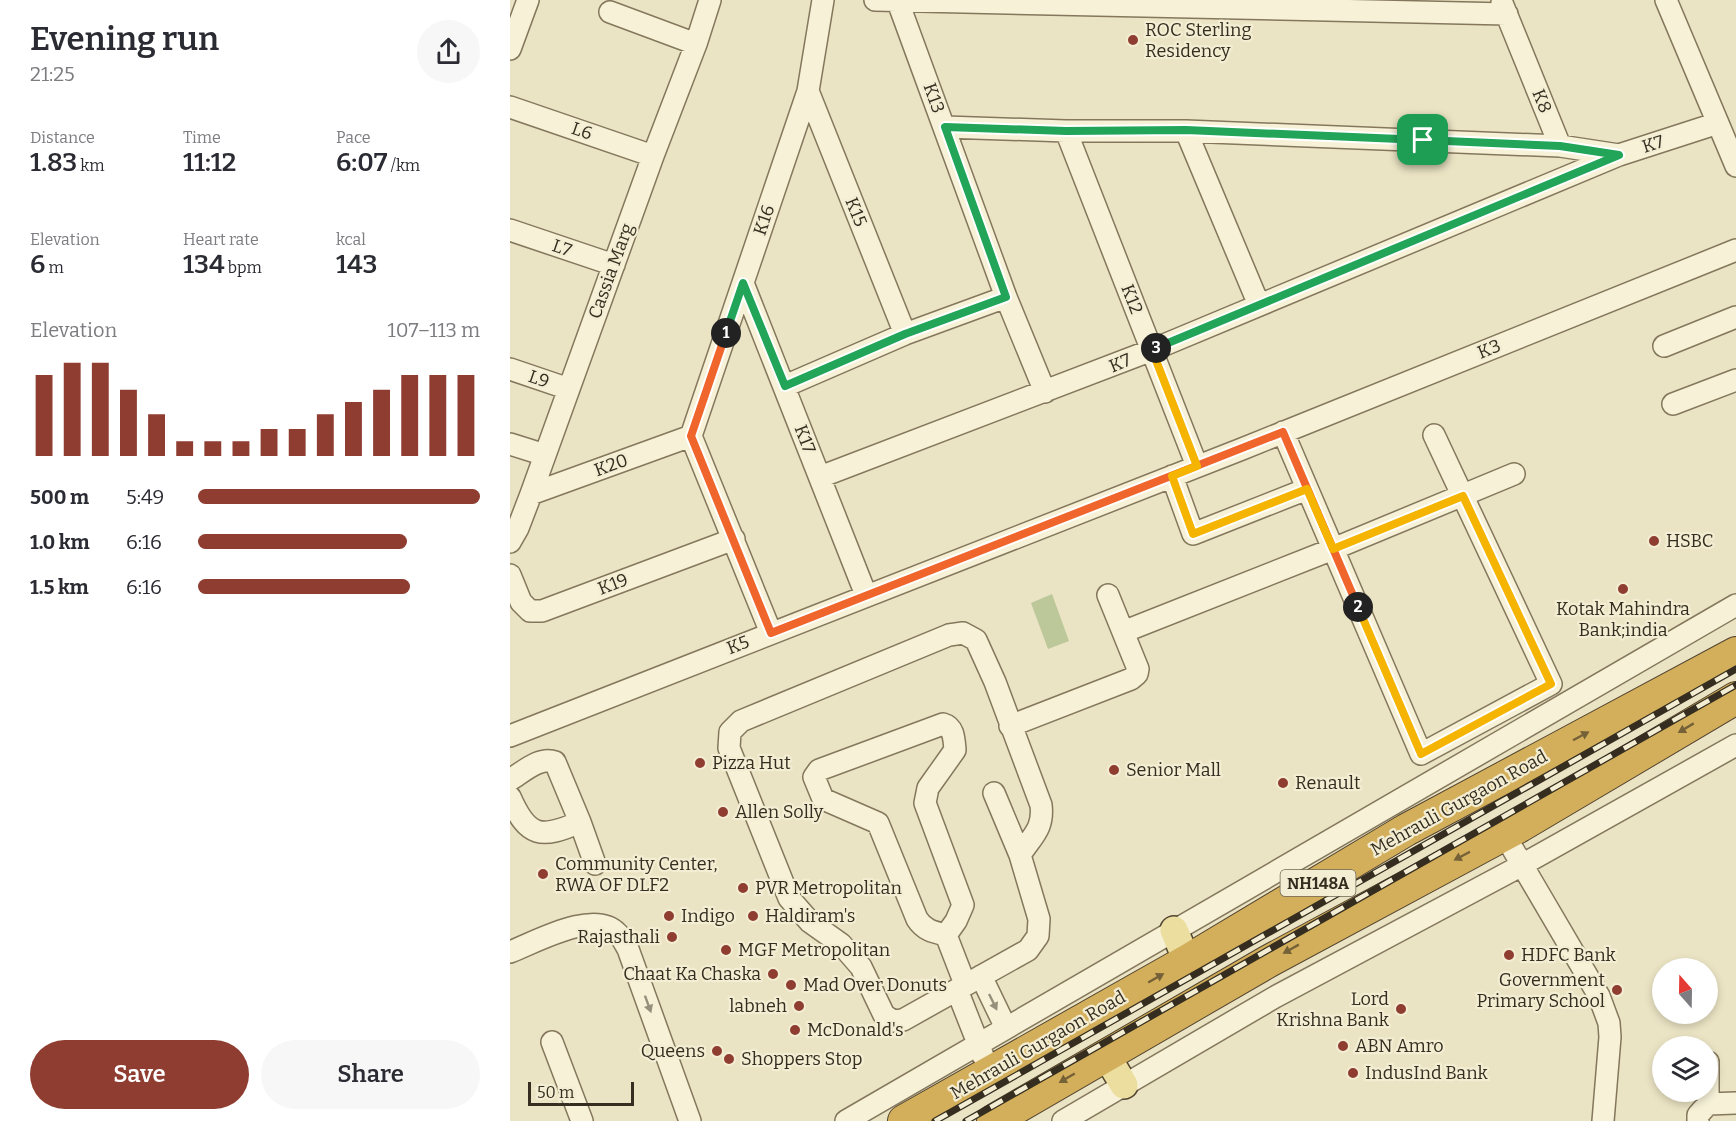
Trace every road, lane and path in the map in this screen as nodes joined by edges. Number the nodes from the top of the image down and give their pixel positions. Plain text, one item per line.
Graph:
1 (528, 0) edge
2 (710, 0) edge
3 (823, 0) edge
4 (875, 0) edge
5 (1666, 0) edge
6 (898, 2) junction
7 (1504, 7) edge
8 (610, 12) dead end
9 (696, 44) junction
10 (510, 49) edge
11 (808, 91) junction
12 (510, 107) edge
13 (1718, 123) junction
14 (945, 127) junction
15 (1186, 130) junction
16 (1066, 131) junction
17 (1560, 146) junction
18 (1619, 155) junction
19 (653, 156) junction
20 (1736, 166) edge
21 (510, 230) edge
22 (1736, 250) edge
23 (614, 266) junction
24 (743, 283) junction
25 (1006, 297) junction
26 (1259, 305) junction
27 (1736, 317) edge
28 (905, 334) junction
29 (1664, 346) dead end
30 (1152, 350) junction
31 (510, 369) edge
32 (1736, 380) edge
33 (785, 386) junction
34 (569, 389) junction
35 (1045, 392) junction
36 (1673, 404) dead end
37 (1283, 432) junction
38 (1434, 435) dead end
39 (691, 436) junction
40 (510, 444) edge
41 (1242, 449) joint
42 (545, 455) junction
43 (1197, 466) junction
44 (1514, 474) dead end
45 (1172, 476) junction
46 (820, 477) junction
47 (1307, 489) junction
48 (531, 494) junction
49 (1463, 496) junction
50 (513, 532) edge
51 (734, 539) junction
52 (1333, 549) junction
53 (510, 575) edge
54 (1108, 595) dead end
55 (866, 596) junction
56 (1736, 605) edge
57 (1123, 632) junction
58 (771, 633) junction
59 (1735, 657) edge
60 (1736, 698) edge
61 (1010, 726) junction
62 (510, 736) edge
63 (1736, 745) edge
64 (510, 780) edge
65 (994, 793) dead end
66 (510, 797) edge
67 (580, 822) junction
68 (1504, 834) junction
69 (1020, 855) junction
70 (595, 864) dead end
71 (1524, 864) junction
72 (1174, 930) junction
73 (946, 935) junction
74 (510, 952) edge
75 (1187, 961) junction
76 (968, 983) junction
77 (1006, 1028) junction
78 (552, 1042) dead end
79 (1106, 1055) junction
80 (984, 1058) junction
81 (1124, 1085) junction
82 (1736, 1103) edge
83 (1703, 1112) edge
84 (582, 1121) edge
85 (690, 1121) edge
86 (846, 1121) edge
87 (904, 1121) edge
88 (993, 1121) edge
89 (1063, 1121) edge
90 (1603, 1121) edge

1 - 10 street
2 - 9 street, Cassia Marg
3 - 11 street, K16
4 - 6 street
5 - 13 street
6 - 7 street
6 - 14 street, K13
7 - 17 street, K8
8 - 9 street
9 - 19 street, Cassia Marg
11 - 24 street, K16
11 - 28 street, K15
12 - 19 street, L6
13 - 18 street, K7
13 - 20 street
14 - 16 street
14 - 25 street, K13
15 - 16 street
15 - 17 street
15 - 26 street
16 - 30 street, K12
17 - 18 street
18 - 26 street, K7
19 - 23 street, Cassia Marg
21 - 23 street, L7
22 - 37 street, K3
23 - 34 street, Cassia Marg
24 - 33 street, K17
24 - 39 street, K16
25 - 28 street
25 - 35 street, K13
26 - 30 street, K7
27 - 29 street
28 - 33 street
30 - 35 street, K7
30 - 43 street, K12
31 - 34 street, L9
32 - 36 street
33 - 46 street, K17
34 - 42 street, Cassia Marg
35 - 46 street, K7
37 - 41 street, K3
37 - 47 street
38 - 49 street
39 - 48 street, K20
39 - 51 street
40 - 42 street
41 - 43 street, K5
42 - 48 street, Cassia Marg
43 - 45 street, K5
44 - 49 street
45 - 47 street
45 - 55 street, K5
46 - 55 street, K17
47 - 52 street
48 - 50 street, Cassia Marg
49 - 52 street
49 - 52 street
51 - 53 street, K19
51 - 58 street
52 - 57 street
54 - 57 street
55 - 58 street, K5
56 - 72 street
57 - 61 street
58 - 62 street, K5
75 -> 59 highway, Mehrauli Gurgaon Road / NH148A
60 -> 68 highway, NH148A
61 - 69 street
61 - 76 street
63 - 71 street
64 - 67 street
65 - 69 street
66 - 67 street
67 - 70 street
68 - 71 street
68 -> 79 highway, NH148A
69 - 76 street
71 - 81 street
71 - 90 street
72 - 75 main road
72 - 77 street
73 - 73 street
73 - 76 street
74 -> 85 street
80 -> 75 highway, Mehrauli Gurgaon Road / NH148A
76 -> 77 street
76 - 80 street
77 - 80 street
78 - 84 street
79 - 81 main road
79 -> 88 highway, NH148A
80 - 86 street
80 - 87 highway, Mehrauli Gurgaon Road / NH148A
81 - 89 street
82 - 83 street

